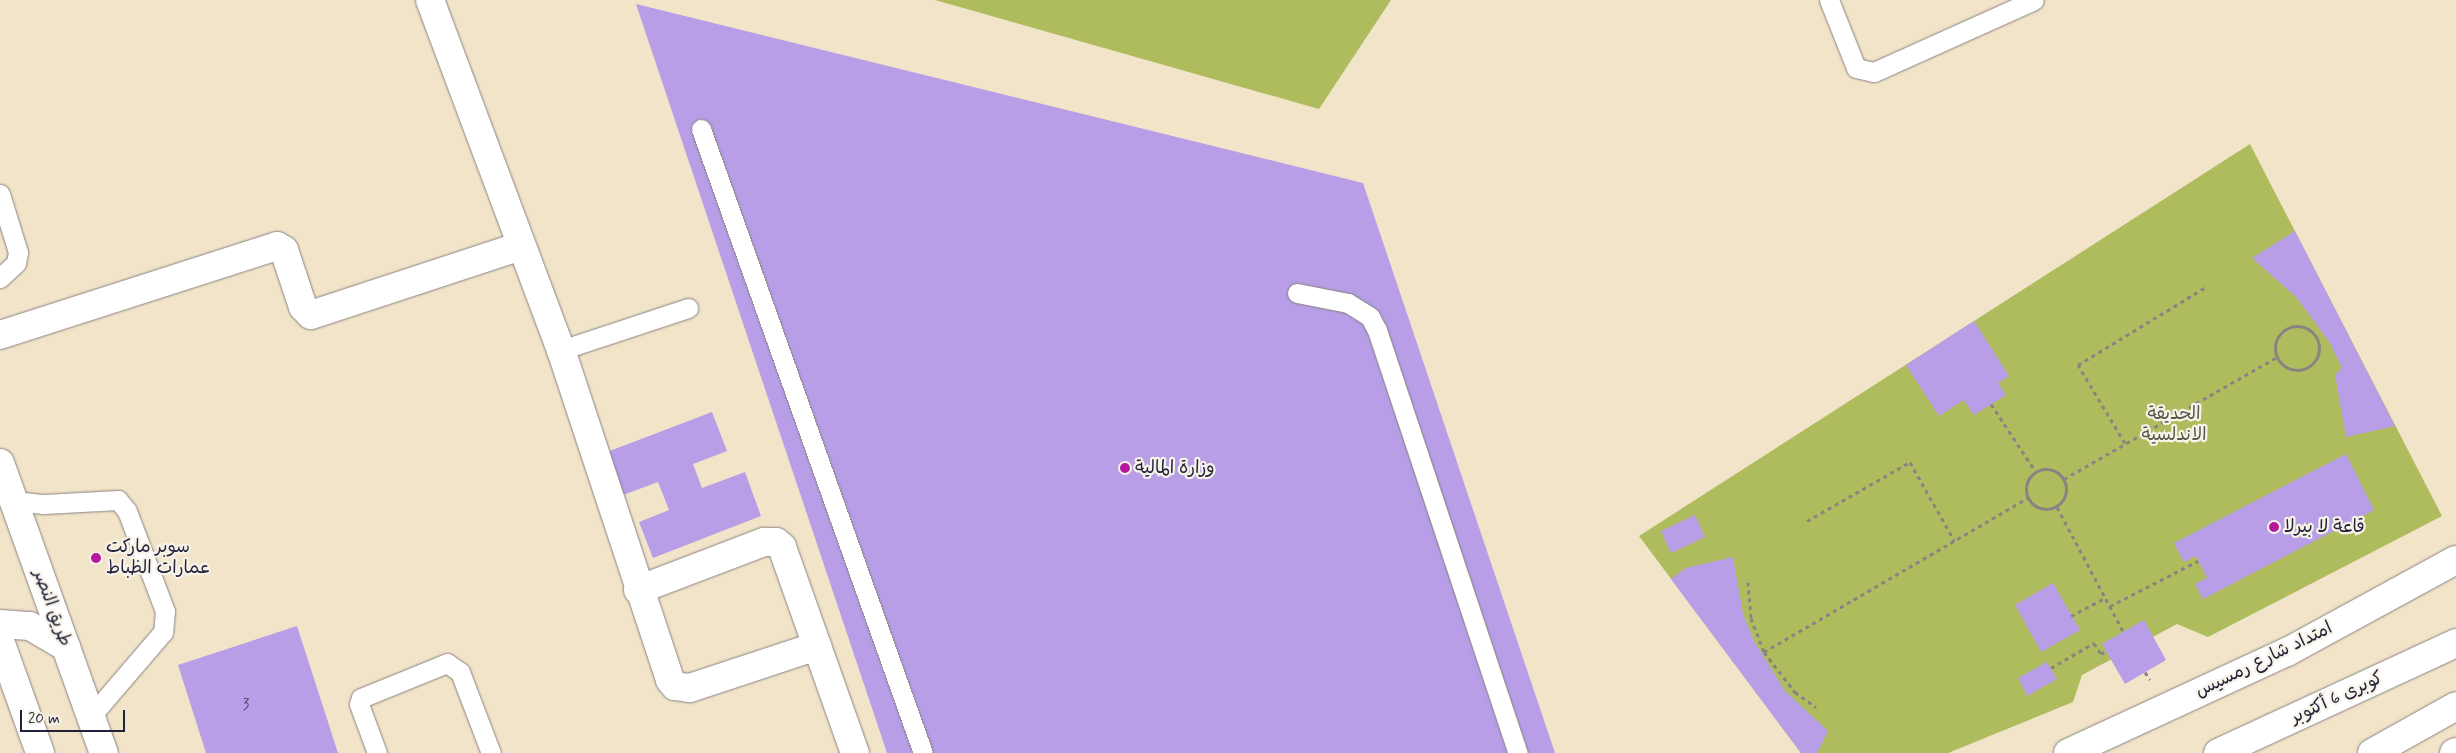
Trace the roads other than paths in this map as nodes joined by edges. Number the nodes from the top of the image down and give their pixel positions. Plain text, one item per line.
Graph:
1 (430, 0) edge
2 (1829, 0) edge
3 (2034, 0) edge
4 (701, 129) dead end
5 (0, 194) edge
6 (521, 246) junction
7 (0, 278) edge
8 (1297, 293) dead end
9 (688, 308) dead end
10 (0, 336) edge
11 (561, 350) junction
12 (0, 463) edge
13 (14, 501) junction
14 (2456, 560) edge
15 (638, 590) junction
16 (0, 624) edge
17 (0, 641) edge
18 (2456, 644) edge
19 (817, 646) junction
20 (66, 647) junction
21 (2456, 706) edge
22 (91, 716) junction
23 (40, 753) edge
24 (104, 753) edge
25 (377, 753) edge
26 (492, 753) edge
27 (855, 753) edge
28 (923, 753) edge
29 (1518, 753) edge
30 (2068, 753) edge
31 (2218, 753) edge
32 (2372, 753) edge

1 - 6 main road
2 - 3 lane
4 - 28 lane
5 - 7 lane
6 - 10 main road
6 - 11 main road
8 - 29 lane
9 - 11 lane
11 - 15 main road
12 - 13 main road, طريق النصر
13 - 20 main road, طريق النصر
13 - 22 lane
14 - 30 main road, امتداد شارع رمسيس
15 - 19 main road
15 - 19 main road
16 - 20 main road
17 - 23 main road
18 - 31 main road, كوبرى 6 أكتوبر
19 - 27 main road
20 - 22 main road, طريق النصر
21 - 32 main road
22 - 24 main road, طريق النصر
25 - 26 lane

